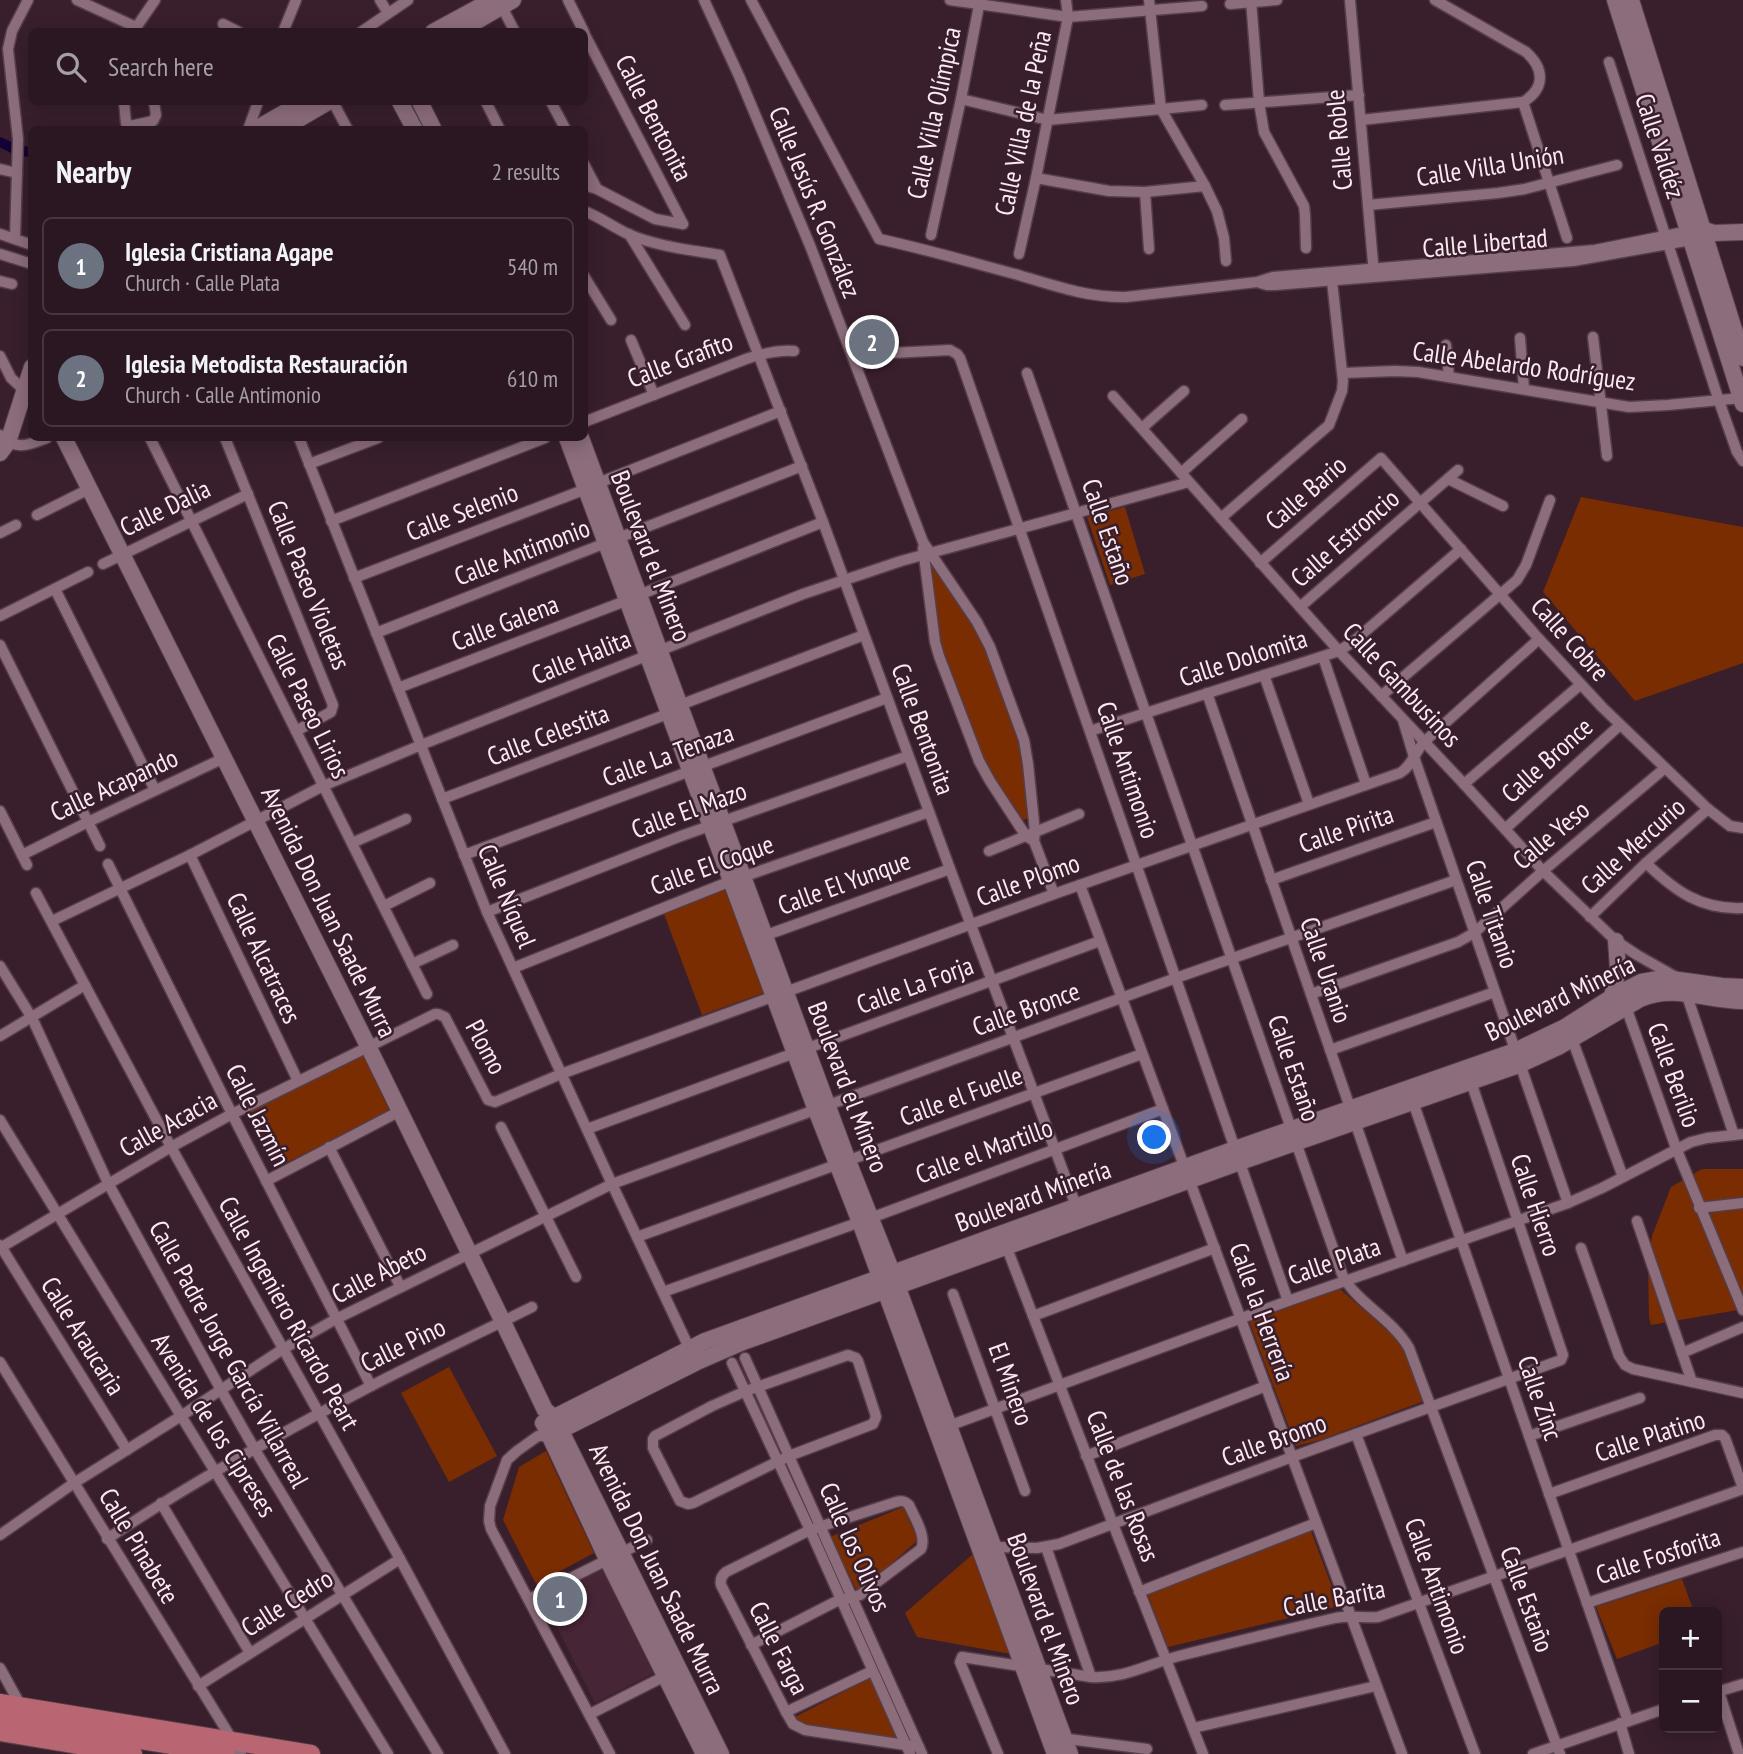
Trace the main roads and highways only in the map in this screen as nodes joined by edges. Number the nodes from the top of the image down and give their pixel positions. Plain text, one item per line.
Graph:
1 (0, 1703) edge
2 (25, 1714) junction
3 (0, 1717) edge
4 (0, 1732) edge
5 (233, 1749) edge
6 (134, 1754) edge
7 (311, 1754) edge

1 - 2 main road
2 - 3 main road
2 - 5 main road
4 - 6 main road
5 - 7 main road

